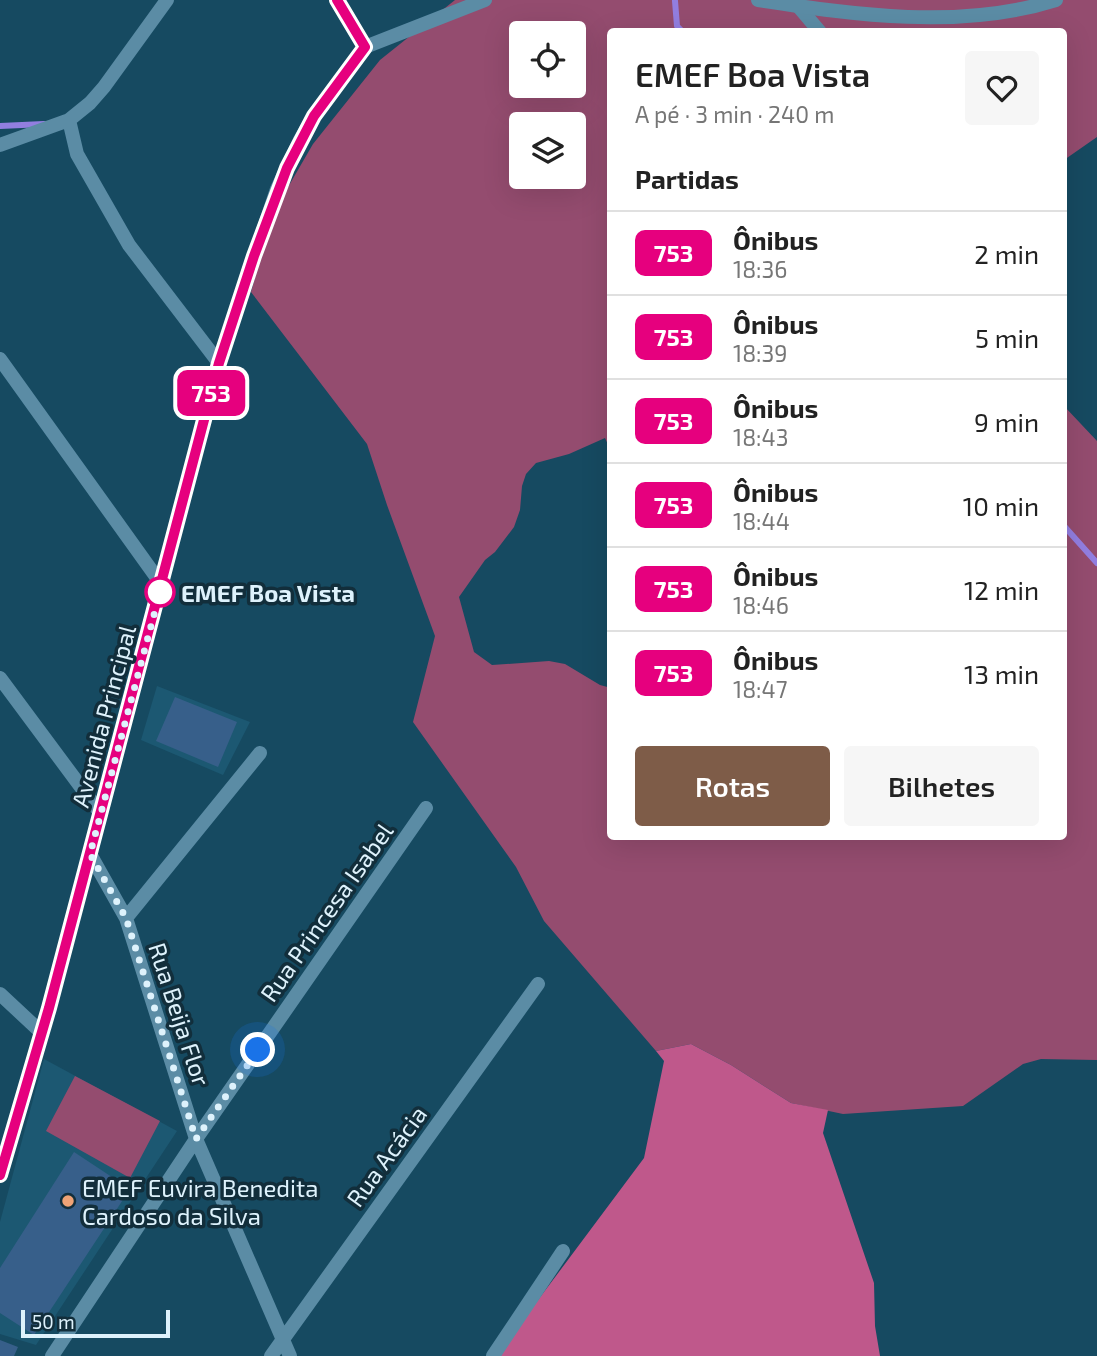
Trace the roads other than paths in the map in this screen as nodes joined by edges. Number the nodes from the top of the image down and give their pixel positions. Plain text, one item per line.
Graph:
1 (167, 0) edge
2 (337, 0) edge
3 (758, 0) edge
4 (1056, 0) edge
5 (478, 1) edge
6 (798, 6) junction
7 (817, 28) edge
8 (365, 47) junction
9 (69, 120) junction
10 (0, 145) edge
11 (0, 359) edge
12 (219, 363) junction
13 (162, 585) junction
14 (0, 678) edge
15 (260, 752) dead end
16 (426, 808) dead end
17 (101, 814) junction
18 (90, 854) junction
19 (126, 918) junction
20 (538, 984) dead end
21 (0, 994) edge
22 (42, 1033) junction
23 (196, 1139) junction
24 (0, 1175) edge
25 (563, 1251) dead end
26 (282, 1339) junction
27 (52, 1356) edge
28 (271, 1356) edge
29 (290, 1356) edge
30 (493, 1356) edge

1 - 9 street
2 - 8 street
3 - 6 street
4 - 6 street
5 - 8 street
6 - 7 street
8 - 12 street, Avenida Principal
9 - 10 street
9 - 12 street
11 - 13 street
12 - 13 street, Avenida Principal
13 - 17 street, Avenida Principal
14 - 17 street
15 - 19 street
16 - 23 street, Rua Princesa Isabel
17 - 18 street, Avenida Principal
18 - 19 street
18 - 22 street, Avenida Principal
19 - 23 street, Rua Beija Flor
20 - 26 street, Rua Acácia
21 - 22 street
22 - 24 street, Avenida Principal
23 - 26 street, Rua Beija Flor
23 - 27 street, Rua Princesa Isabel
25 - 30 street
26 - 28 street, Rua Acácia
26 - 29 street, Rua Beija Flor

